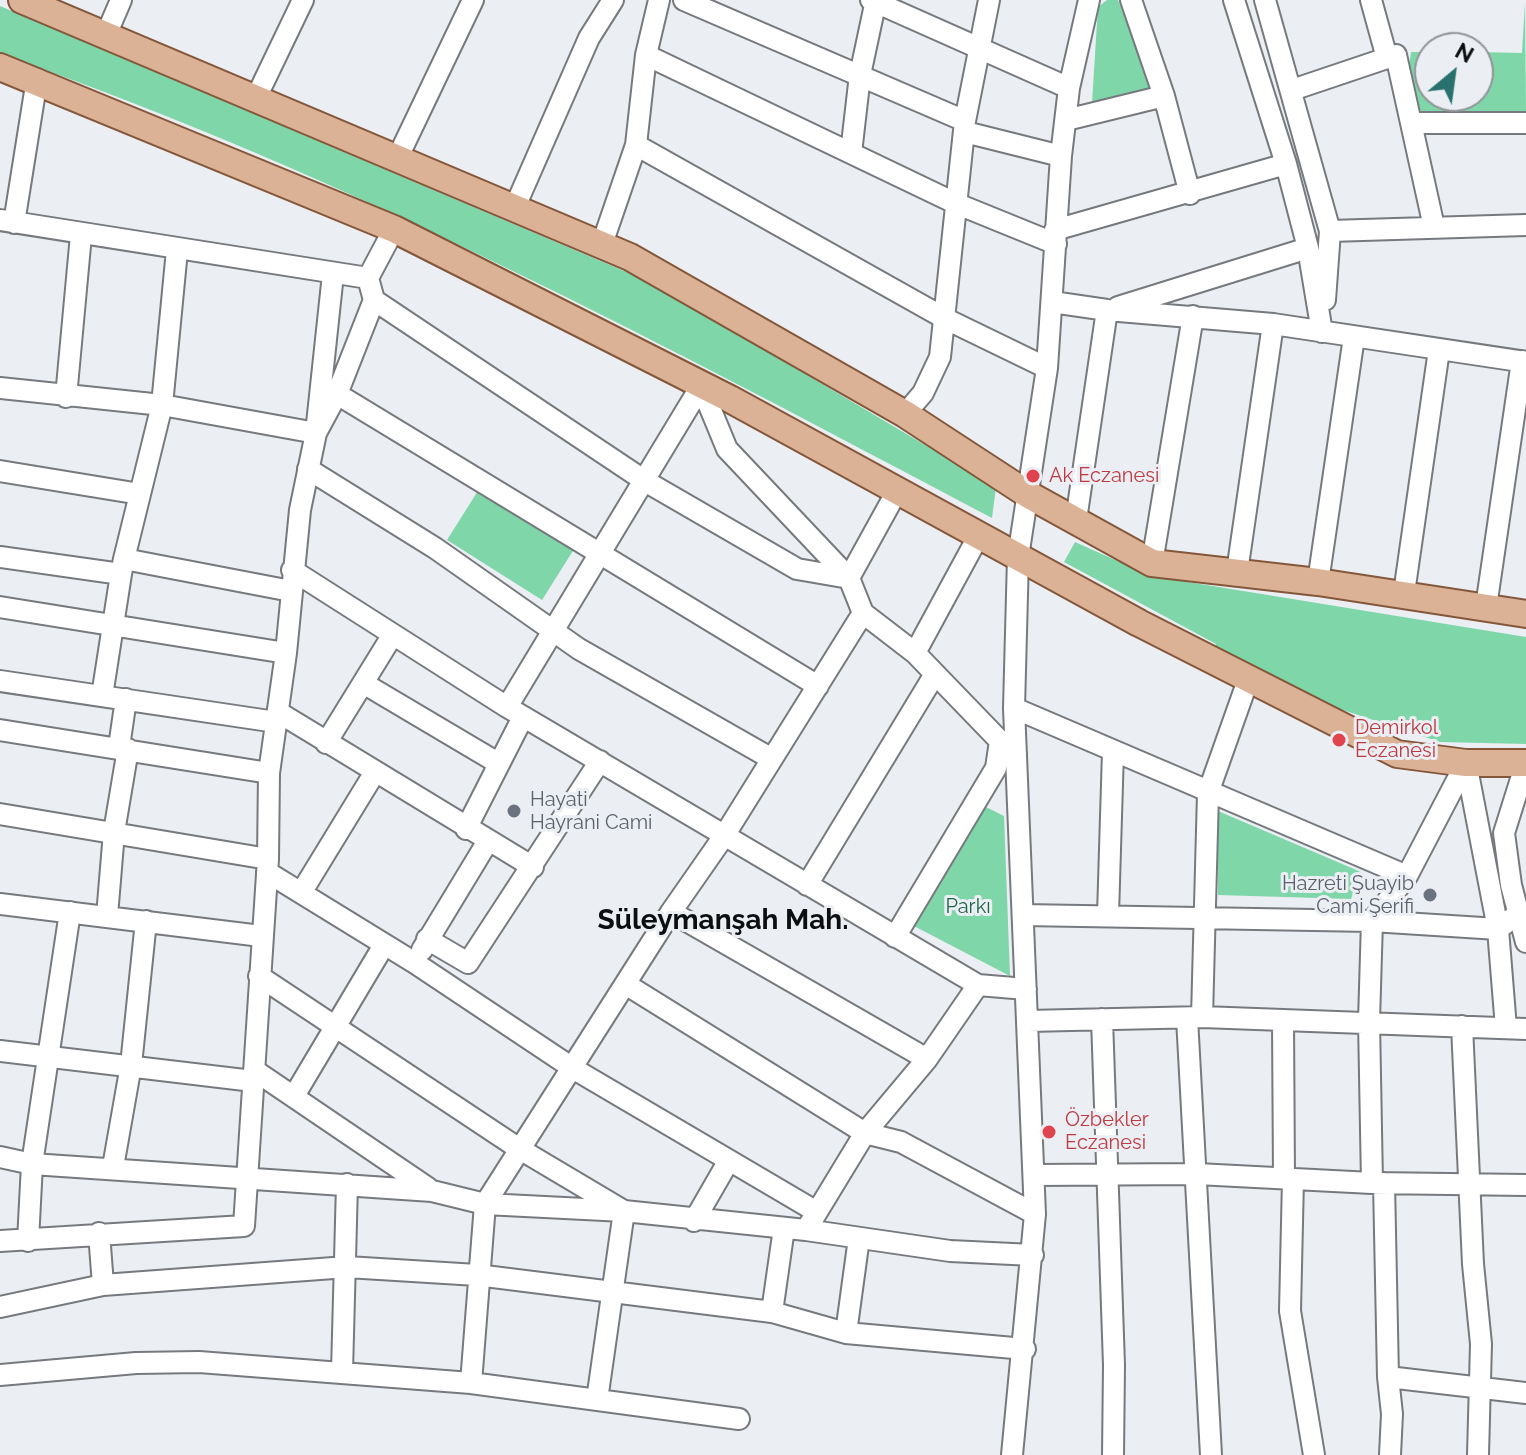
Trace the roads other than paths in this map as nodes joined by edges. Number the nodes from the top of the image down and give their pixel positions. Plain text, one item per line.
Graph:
1 (22, 0) edge
2 (121, 0) edge
3 (303, 0) edge
4 (473, 0) edge
5 (613, 0) edge
6 (659, 0) edge
7 (684, 0) edge
8 (989, 0) edge
9 (1089, 0) edge
10 (1131, 0) edge
11 (1234, 0) edge
12 (1265, 0) edge
13 (1371, 0) edge
14 (875, 1) edge
15 (106, 35) junction
16 (979, 48) junction
17 (646, 55) junction
18 (1387, 58) junction
19 (0, 67) edge
20 (860, 75) junction
21 (37, 79) junction
22 (1069, 88) junction
23 (1292, 90) junction
24 (1164, 96) junction
25 (255, 100) junction
26 (1066, 120) junction
27 (1411, 123) junction
28 (1526, 123) edge
29 (965, 126) junction
30 (636, 145) junction
31 (851, 153) junction
32 (1061, 156) junction
33 (397, 159) junction
34 (1286, 164) junction
35 (1190, 194) junction
36 (955, 203) junction
37 (514, 209) junction
38 (7, 221) edge
39 (1526, 225) edge
40 (1434, 227) junction
41 (394, 229) junction
42 (1330, 231) junction
43 (81, 235) junction
44 (1056, 237) junction
45 (601, 247) junction
46 (1308, 248) junction
47 (177, 250) junction
48 (333, 274) junction
49 (368, 278) junction
50 (374, 300) junction
51 (1052, 302) junction
52 (1107, 310) junction
53 (1193, 316) junction
54 (946, 319) junction
55 (1273, 324) junction
56 (1322, 332) junction
57 (1354, 337) junction
58 (1439, 350) junction
59 (1524, 362) edge
60 (1047, 368) junction
61 (701, 386) junction
62 (0, 388) edge
63 (337, 394) junction
64 (66, 397) junction
65 (162, 405) junction
66 (905, 414) junction
67 (316, 433) junction
68 (308, 469) junction
69 (0, 471) edge
70 (645, 481) junction
71 (897, 491) junction
72 (140, 494) junction
73 (1029, 495) junction
74 (1076, 520) junction
75 (979, 535) junction
76 (597, 555) junction
77 (0, 557) edge
78 (1018, 557) junction
79 (1152, 563) junction
80 (123, 567) junction
81 (292, 570) junction
82 (1237, 572) junction
83 (849, 578) junction
84 (1318, 582) junction
85 (291, 591) junction
86 (1404, 593) junction
87 (0, 607) edge
88 (1486, 607) junction
89 (863, 613) junction
90 (1526, 614) edge
91 (114, 624) junction
92 (553, 631) junction
93 (392, 636) junction
94 (286, 653) junction
95 (915, 653) junction
96 (935, 674) junction
97 (1248, 680) junction
98 (0, 681) edge
99 (363, 683) junction
100 (818, 686) junction
101 (102, 696) junction
102 (126, 699) junction
103 (1014, 708) junction
104 (515, 712) junction
105 (277, 717) junction
106 (0, 730) edge
107 (326, 743) junction
108 (1008, 747) junction
109 (123, 748) junction
110 (1113, 751) junction
111 (772, 759) junction
112 (600, 761) junction
113 (498, 763) junction
114 (1466, 763) junction
115 (1526, 763) edge
116 (375, 772) junction
117 (269, 773) junction
118 (1208, 793) junction
119 (0, 814) edge
120 (466, 829) junction
121 (114, 832) junction
122 (724, 836) junction
123 (488, 841) junction
124 (267, 866) junction
125 (533, 867) junction
126 (1407, 876) junction
127 (807, 885) junction
128 (1519, 885) edge
129 (301, 893) junction
130 (0, 904) edge
131 (70, 912) junction
132 (671, 912) junction
133 (1518, 914) junction
134 (1023, 915) junction
135 (1108, 915) junction
136 (107, 916) junction
137 (1204, 918) junction
138 (146, 921) junction
139 (1372, 921) junction
140 (1498, 929) junction
141 (261, 936) junction
142 (895, 937) junction
143 (427, 939) junction
144 (1526, 942) edge
145 (384, 945) junction
146 (415, 963) junction
147 (259, 976) junction
148 (627, 985) junction
149 (978, 985) junction
150 (1026, 989) junction
151 (1194, 1018) junction
152 (1102, 1019) junction
153 (1283, 1020) junction
154 (1028, 1021) junction
155 (1369, 1021) junction
156 (336, 1024) junction
157 (1462, 1026) junction
158 (1516, 1028) edge
159 (0, 1051) edge
160 (47, 1058) junction
161 (927, 1059) junction
162 (131, 1065) junction
163 (574, 1069) junction
164 (254, 1075) junction
165 (294, 1096) junction
166 (865, 1133) junction
167 (518, 1148) junction
168 (0, 1157) edge
169 (728, 1162) junction
170 (32, 1164) junction
171 (113, 1167) junction
172 (1197, 1174) junction
173 (1034, 1175) junction
174 (248, 1177) junction
175 (1107, 1177) junction
176 (1289, 1178) junction
177 (1378, 1183) junction
178 (347, 1184) junction
179 (1471, 1184) junction
180 (1526, 1185) edge
181 (432, 1191) junction
182 (485, 1204) junction
183 (624, 1211) junction
184 (1035, 1214) junction
185 (694, 1221) junction
186 (811, 1221) junction
187 (784, 1228) junction
188 (99, 1233) junction
189 (859, 1238) junction
190 (0, 1241) edge
191 (28, 1241) junction
192 (1033, 1255) junction
193 (347, 1267) junction
194 (477, 1275) junction
195 (103, 1285) junction
196 (613, 1295) junction
197 (0, 1307) edge
198 (772, 1312) junction
199 (846, 1333) junction
200 (1025, 1349) junction
201 (342, 1372) junction
202 (0, 1375) edge
203 (1388, 1377) junction
204 (471, 1383) junction
205 (1482, 1386) junction
206 (1526, 1393) edge
207 (597, 1400) junction
208 (739, 1419) dead end
209 (1012, 1455) edge
210 (1113, 1455) edge
211 (1211, 1455) edge
212 (1314, 1455) edge
213 (1390, 1455) edge
214 (1478, 1455) edge

1 - 15 main road
2 - 15 street
3 - 25 street
4 - 33 street
5 - 37 street
6 - 17 street
7 - 20 street
8 - 16 street
9 - 22 street
10 - 24 street
11 - 34 street
12 - 23 street
13 - 18 street
14 - 16 street
14 - 20 street
15 - 25 main road
16 - 22 street
16 - 29 street
17 - 30 street
17 - 31 street
18 - 23 street
18 - 27 street
19 - 21 main road
20 - 29 street
20 - 31 street
21 - 38 street
21 - 41 main road
22 - 26 street
23 - 42 street
24 - 26 street
24 - 35 street
25 - 33 main road
26 - 32 street
27 - 28 street
27 - 40 street
29 - 32 street
29 - 36 street
30 - 45 street
30 - 54 street
31 - 36 street
32 - 44 street
33 - 37 main road
34 - 35 street
34 - 46 street
35 - 44 street
36 - 44 street
36 - 54 street
37 - 45 main road
38 - 43 street
39 - 40 street
40 - 42 street
41 - 49 street
41 - 61 main road
42 - 56 street
43 - 47 street
43 - 64 street
44 - 51 street
45 - 66 main road
46 - 52 street
46 - 56 street
47 - 48 street
47 - 65 street
48 - 49 street
48 - 67 street
49 - 50 street
50 - 63 street
50 - 70 street
51 - 52 street
51 - 60 street
52 - 53 street
52 - 74 street
53 - 55 street
53 - 79 street
54 - 60 street
54 - 66 street
55 - 56 street
55 - 82 street
56 - 57 street
57 - 58 street
57 - 84 street
58 - 59 street
58 - 86 street
59 - 88 street
60 - 73 street
61 - 70 street
61 - 71 main road
61 - 83 street
62 - 64 street
63 - 67 street
63 - 76 street
64 - 65 street
65 - 67 street
65 - 72 street
66 - 73 main road
67 - 68 street
68 - 81 street
68 - 92 street
69 - 72 street
70 - 76 street
70 - 83 street
71 - 75 main road
71 - 83 street
72 - 80 street
73 - 74 main road
73 - 78 street
74 - 79 main road
75 - 78 main road
75 - 95 street
76 - 92 street
76 - 100 street
77 - 80 street
78 - 97 main road
78 - 103 street
79 - 82 main road
80 - 85 street
80 - 91 street
81 - 85 street
81 - 93 street
82 - 84 main road
83 - 89 street
84 - 86 main road
85 - 94 street
86 - 88 main road
87 - 91 street
88 - 90 main road
89 - 95 street
89 - 100 street
91 - 94 street
91 - 101 street
92 - 104 street
92 - 111 street
93 - 99 street
93 - 104 street
94 - 105 street
95 - 96 street
96 - 108 street
96 - 127 street
97 - 114 main road
97 - 118 street
98 - 101 street
99 - 107 street
99 - 113 street
100 - 111 street
101 - 102 street
102 - 105 street
102 - 109 street
103 - 108 street
103 - 110 street
104 - 112 street
104 - 113 street
105 - 107 street
105 - 117 street
106 - 109 street
107 - 116 street
108 - 134 street
108 - 142 street
109 - 117 street
109 - 121 street
110 - 118 street
110 - 135 street
111 - 122 street
112 - 122 street
112 - 125 street
113 - 120 street
114 - 115 main road
114 - 126 street
114 - 140 street
115 - 128 street
116 - 120 street
116 - 129 street
117 - 124 street
118 - 126 street
118 - 137 street
119 - 121 street
120 - 123 street
121 - 124 street
121 - 136 street
122 - 127 street
122 - 132 street
123 - 125 street
123 - 143 street
124 - 129 street
124 - 141 street
125 - 143 street
126 - 139 street
127 - 142 street
128 - 133 street
129 - 145 street
130 - 131 street
131 - 136 street
131 - 160 street
132 - 148 street
132 - 161 street
133 - 140 street
133 - 144 street
134 - 135 street
134 - 150 street
135 - 137 street
136 - 138 street
137 - 139 street
137 - 151 street
138 - 141 street
138 - 162 street
139 - 140 street
139 - 155 street
140 - 158 street
141 - 147 street
142 - 149 street
143 - 146 street
145 - 146 street
145 - 156 street
146 - 163 street
147 - 156 street
147 - 164 street
148 - 163 street
148 - 166 street
149 - 150 street
149 - 161 street
150 - 154 street
151 - 152 street
151 - 153 street
151 - 172 street
152 - 154 street
152 - 175 street
153 - 155 street
153 - 176 street
154 - 173 street
155 - 157 street
155 - 177 street
156 - 165 street
156 - 167 street
157 - 158 street
157 - 179 street
159 - 160 street
160 - 162 street
160 - 170 street
161 - 166 street
162 - 164 street
162 - 171 street
163 - 167 street
163 - 169 street
164 - 165 street
164 - 174 street
165 - 181 street
166 - 184 street
166 - 186 street
167 - 182 street
167 - 183 street
168 - 170 street
169 - 185 street
169 - 186 street
170 - 171 street
170 - 191 street
171 - 174 street
172 - 175 street
172 - 176 street
172 - 211 street
173 - 175 street
173 - 184 street
174 - 178 street
174 - 188 street
175 - 210 street
176 - 177 street
176 - 212 street
177 - 179 street
177 - 203 street
178 - 181 street
178 - 193 street
179 - 180 street
179 - 205 street
181 - 182 street
182 - 183 street
182 - 194 street
183 - 185 street
183 - 196 street
184 - 192 street
185 - 187 street
186 - 187 street
186 - 189 street
187 - 198 street
188 - 191 street
188 - 195 street
189 - 192 street
189 - 199 street
190 - 191 street
192 - 200 street
193 - 194 street
193 - 195 street
193 - 201 street
194 - 196 street
194 - 204 street
195 - 197 street
196 - 198 street
196 - 207 street
198 - 199 street
199 - 200 street
200 - 209 street
201 - 202 street
201 - 204 street
203 - 205 street
203 - 213 street
204 - 207 street
205 - 206 street
205 - 214 street
207 - 208 street

